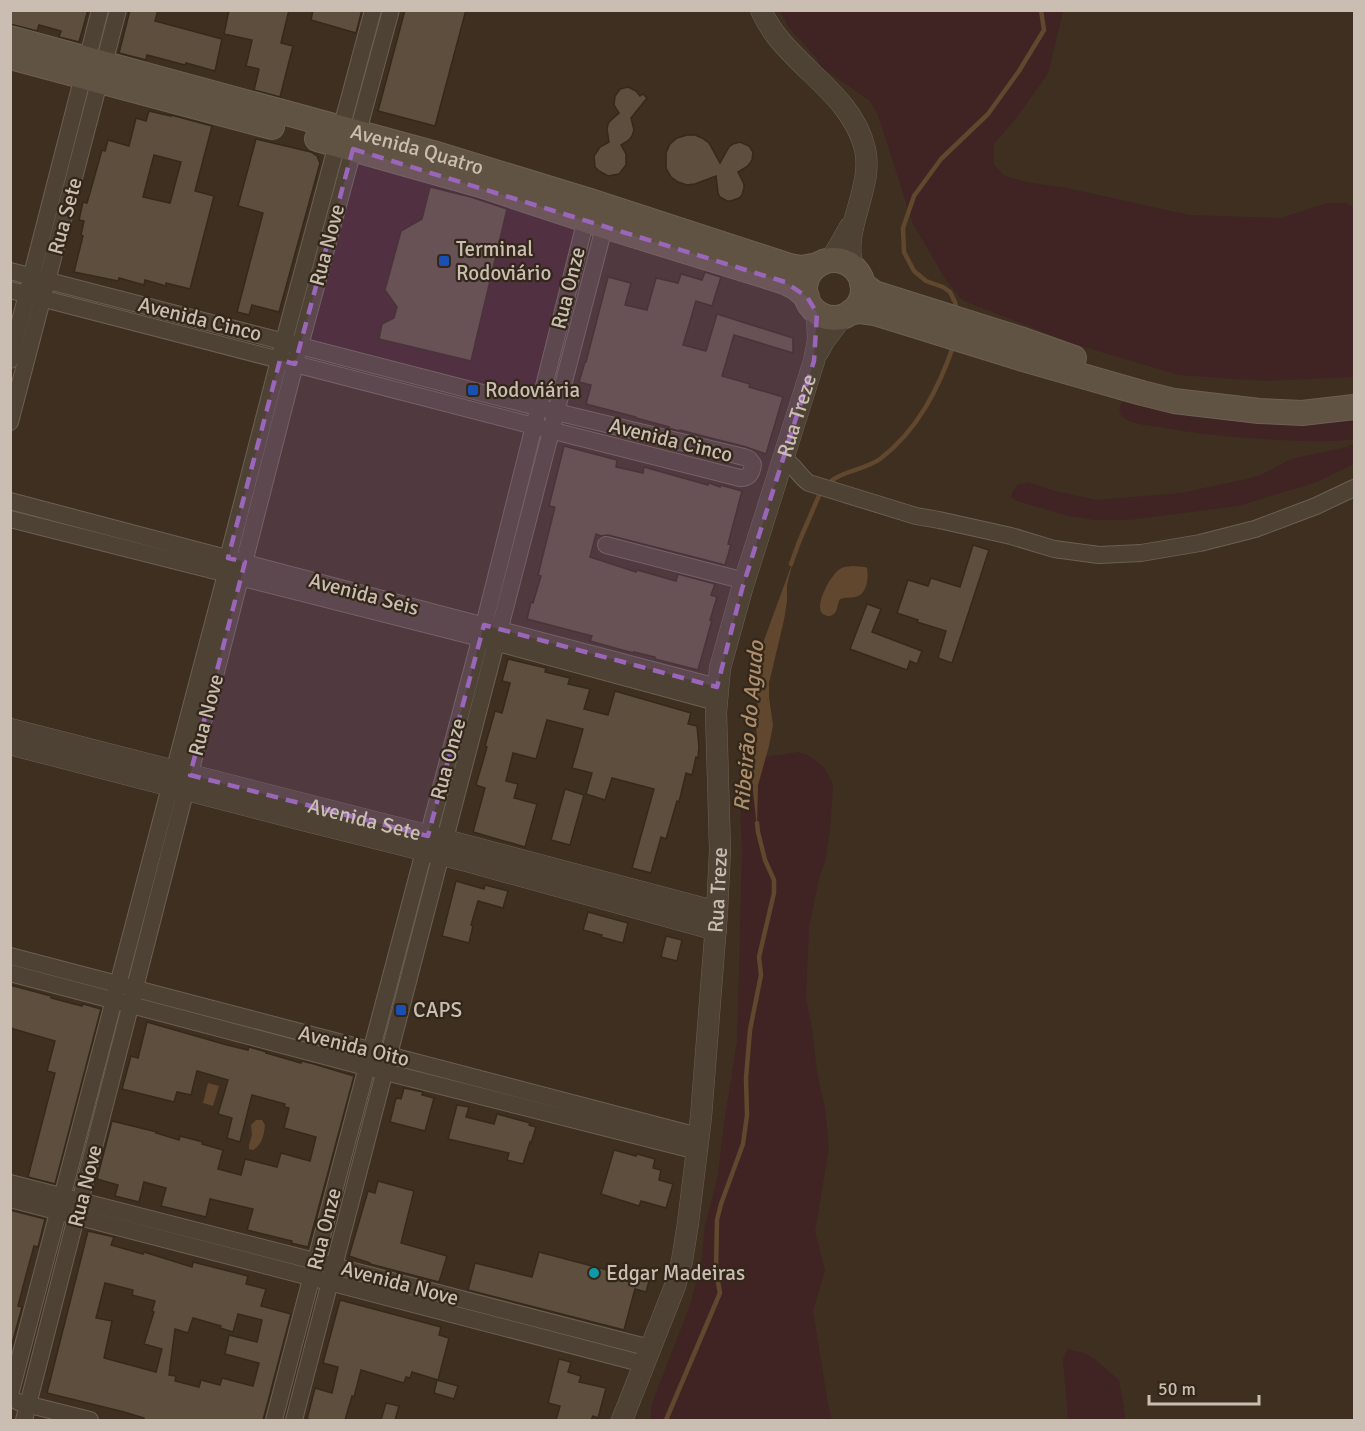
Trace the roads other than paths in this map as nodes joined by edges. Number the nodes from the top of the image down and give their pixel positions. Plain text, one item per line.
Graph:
1 (100, 10) edge
2 (118, 10) edge
3 (373, 10) edge
4 (391, 10) edge
5 (761, 10) edge
6 (10, 38) edge
7 (10, 57) edge
8 (94, 70) junction
9 (348, 139) junction
10 (66, 144) junction
11 (83, 148) junction
12 (58, 207) junction
13 (597, 214) junction
14 (855, 219) junction
15 (697, 246) junction
16 (823, 263) junction
17 (10, 271) edge
18 (858, 275) junction
19 (40, 279) junction
20 (10, 290) edge
21 (35, 296) junction
22 (139, 304) junction
23 (812, 305) junction
24 (899, 311) junction
25 (847, 314) junction
26 (133, 321) junction
27 (292, 343) junction
28 (10, 360) edge
29 (814, 361) junction
30 (288, 362) junction
31 (539, 407) junction
32 (1354, 407) edge
33 (12, 412) edge
34 (556, 412) junction
35 (534, 426) junction
36 (551, 430) junction
37 (783, 459) junction
38 (1354, 488) edge
39 (10, 501) edge
40 (10, 519) edge
41 (71, 526) junction
42 (606, 545) dead end
43 (235, 568) junction
44 (745, 581) junction
45 (490, 634) junction
46 (717, 694) junction
47 (10, 729) edge
48 (10, 744) edge
49 (180, 780) junction
50 (435, 845) junction
51 (717, 921) junction
52 (10, 956) edge
53 (10, 973) edge
54 (116, 993) junction
55 (132, 997) junction
56 (371, 1050) junction
57 (388, 1063) junction
58 (366, 1067) junction
59 (697, 1143) junction
60 (10, 1183) edge
61 (10, 1199) edge
62 (60, 1204) junction
63 (79, 1208) junction
64 (314, 1269) junction
65 (332, 1273) junction
66 (647, 1356) junction
67 (10, 1395) edge
68 (10, 1400) edge
69 (26, 1415) edge
70 (10, 1417) edge
71 (90, 1420) edge
72 (274, 1420) edge
73 (294, 1420) edge
74 (622, 1420) edge

1 - 8 street, Rua Sete
2 - 8 street, Rua Sete
3 - 9 street, Rua Nove
4 - 9 street, Rua Nove
5 - 14 street
6 - 8 main road, Avenida Quatro
7 - 8 main road, Avenida Quatro
8 - 9 main road, Avenida Quatro
8 - 10 street, Rua Sete
8 - 11 street, Rua Sete
9 - 13 main road, Avenida Quatro
9 - 27 street, Rua Nove
10 - 11 street
10 - 12 street, Rua Sete
11 - 12 street, Rua Sete
12 - 19 street, Rua Sete
13 - 15 main road, Avenida Quatro
13 - 31 street, Rua Onze
13 - 34 street, Rua Onze
14 - 16 street
14 - 18 street
15 - 16 main road, Avenida Quatro
15 - 23 main road, Avenida Quatro
16 - 18 main road
16 - 23 main road
17 - 19 street, Avenida Cinco
18 - 24 main road
18 - 25 main road
19 - 21 street, Rua Sete
19 - 22 street, Avenida Cinco
20 - 21 street, Avenida Cinco
21 - 26 street, Avenida Cinco
21 - 28 street, Rua Sete
21 - 33 street, Rua Sete
22 - 26 street
22 - 27 street, Avenida Cinco
23 - 25 main road
23 - 29 street, Rua Treze
24 - 25 main road
24 - 32 main road
25 - 29 street, Rua Treze
26 - 30 street, Avenida Cinco
27 - 30 street, Rua Nove
27 - 31 street, Avenida Cinco
29 - 37 street, Rua Treze
30 - 35 street, Avenida Cinco
30 - 43 street, Rua Nove
31 - 34 street, Avenida Cinco
31 - 35 street, Rua Onze
34 - 36 street, Rua Onze
34 - 36 street, Avenida Cinco
35 - 36 street, Avenida Cinco
35 - 45 street, Rua Onze
36 - 45 street, Rua Onze
37 - 38 street
37 - 44 street, Rua Treze
39 - 41 street, Avenida Seis
40 - 41 street, Avenida Seis
41 - 43 street, Avenida Seis
42 - 44 street
43 - 45 street, Avenida Seis
43 - 49 street, Rua Nove
44 - 46 street, Rua Treze
45 - 46 street, Avenida Seis
45 - 50 street, Rua Onze
46 - 51 street, Rua Treze
47 - 49 street, Avenida Sete
48 - 49 street, Avenida Sete
49 - 50 street, Avenida Sete
49 - 54 street, Rua Nove
49 - 55 street, Rua Nove
50 - 51 street, Avenida Sete
50 - 56 street, Rua Onze
50 - 57 street, Rua Onze
51 - 59 street, Rua Treze
52 - 54 street, Avenida Oito
53 - 54 street, Avenida Oito
54 - 55 street, Avenida Oito
54 - 62 street, Rua Nove
55 - 56 street, Avenida Oito
55 - 58 street, Avenida Oito
55 - 63 street, Rua Nove
56 - 57 street, Avenida Oito
56 - 58 street, Rua Onze
57 - 58 street, Avenida Oito
57 - 59 street, Avenida Oito
57 - 65 street, Rua Onze
58 - 64 street, Rua Onze
59 - 66 street, Rua Treze
60 - 62 street, Avenida Nove
61 - 62 street, Avenida Nove
62 - 63 street, Avenida Nove
62 - 67 street, Rua Nove
63 - 64 street, Avenida Nove
63 - 69 street, Rua Nove
64 - 65 street, Avenida Nove
64 - 72 street, Rua Onze
65 - 66 street, Avenida Nove
65 - 73 street, Rua Onze
66 - 74 street, Rua Treze
68 - 69 street
69 - 70 street
69 - 71 street

